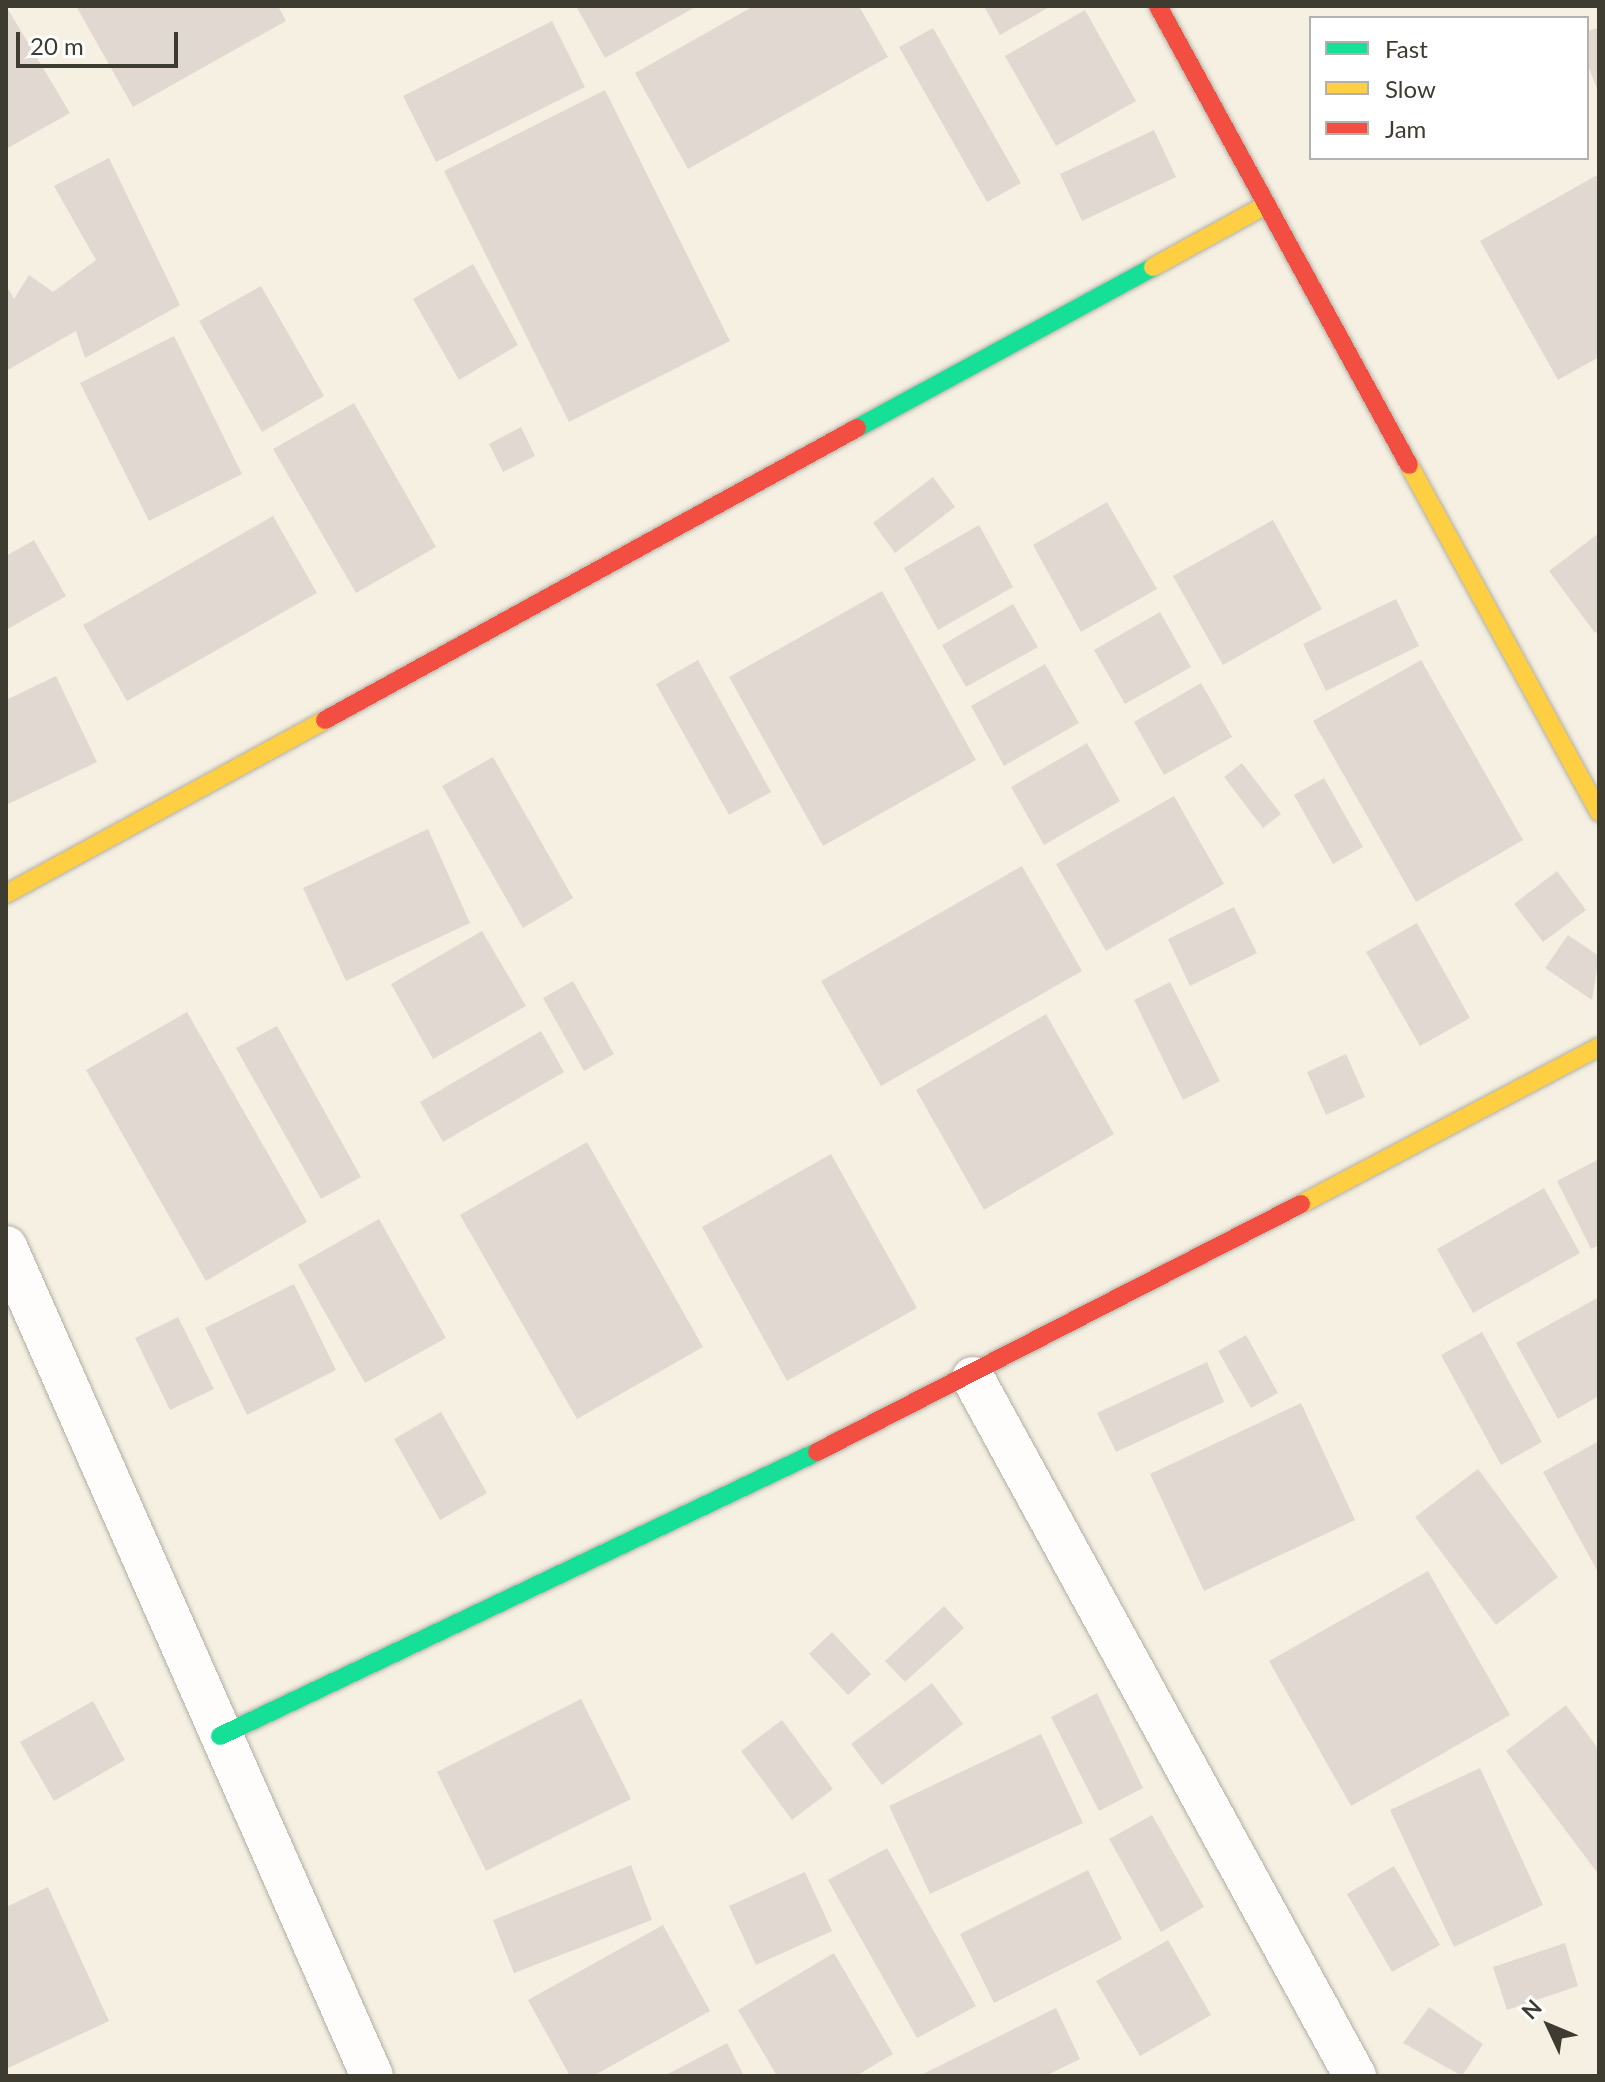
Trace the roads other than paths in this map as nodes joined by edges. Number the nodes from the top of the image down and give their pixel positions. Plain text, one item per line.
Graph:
1 (1158, 6) edge
2 (1266, 205) junction
3 (1599, 812) edge
4 (6, 894) edge
5 (1599, 1047) edge
6 (6, 1247) edge
7 (973, 1378) junction
8 (220, 1736) junction
9 (367, 2074) edge
10 (1355, 2076) edge

1 - 2 street
2 - 3 street
2 - 4 street
5 - 7 street
6 - 8 street
7 - 8 street
7 - 10 street
8 - 9 street

